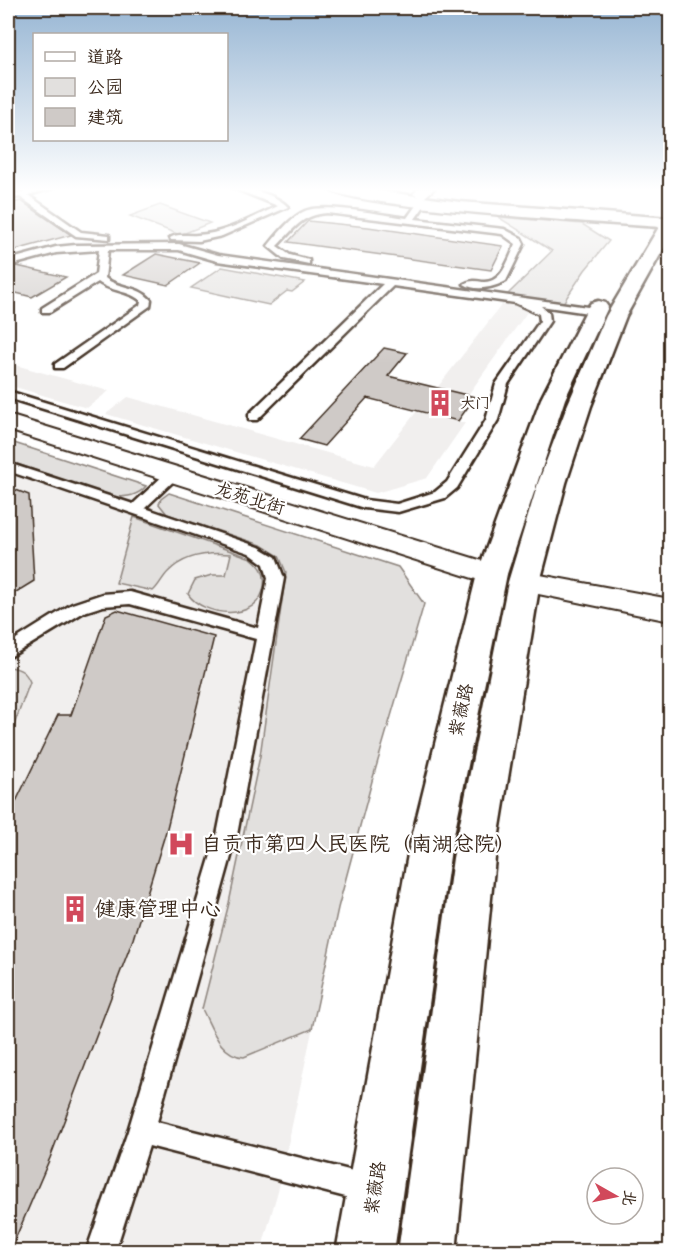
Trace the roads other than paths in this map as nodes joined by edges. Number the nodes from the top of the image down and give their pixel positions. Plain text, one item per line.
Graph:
1 (273, 247) edge
2 (519, 247) edge
3 (643, 247) edge
4 (651, 247) edge
5 (104, 248) junction
6 (8, 263) edge
7 (99, 276) junction
8 (391, 282) junction
9 (116, 287) junction
10 (73, 294) junction
11 (519, 301) junction
12 (46, 310) dead end
13 (595, 311) junction
14 (59, 366) dead end
15 (8, 394) edge
16 (253, 417) dead end
17 (8, 422) edge
18 (8, 467) edge
19 (173, 474) junction
20 (135, 510) junction
21 (508, 578) junction
22 (670, 610) edge
23 (266, 636) junction
24 (8, 652) edge
25 (141, 1131) junction
26 (374, 1191) junction
27 (100, 1251) edge
28 (365, 1251) edge
29 (427, 1251) edge

1 - 2 lane
3 - 13 main road, 紫薇路
4 - 21 main road, 紫薇路
5 - 6 lane
5 - 7 lane
5 - 8 lane
7 - 9 lane
7 - 10 lane
8 - 11 lane
8 - 16 lane
9 - 10 lane
9 - 14 lane
10 - 12 lane
11 - 13 lane
11 - 15 lane
13 - 21 main road, 紫薇路
17 - 19 street, 龙苑北街
18 - 20 lane
19 - 20 lane
19 - 21 street, 龙苑北街
20 - 23 lane
21 - 22 street, 龙苑北街
21 - 26 main road, 紫薇路
21 - 29 main road, 紫薇路
23 - 24 lane
23 - 25 lane
25 - 26 lane
25 - 27 lane
26 - 28 main road, 紫薇路

